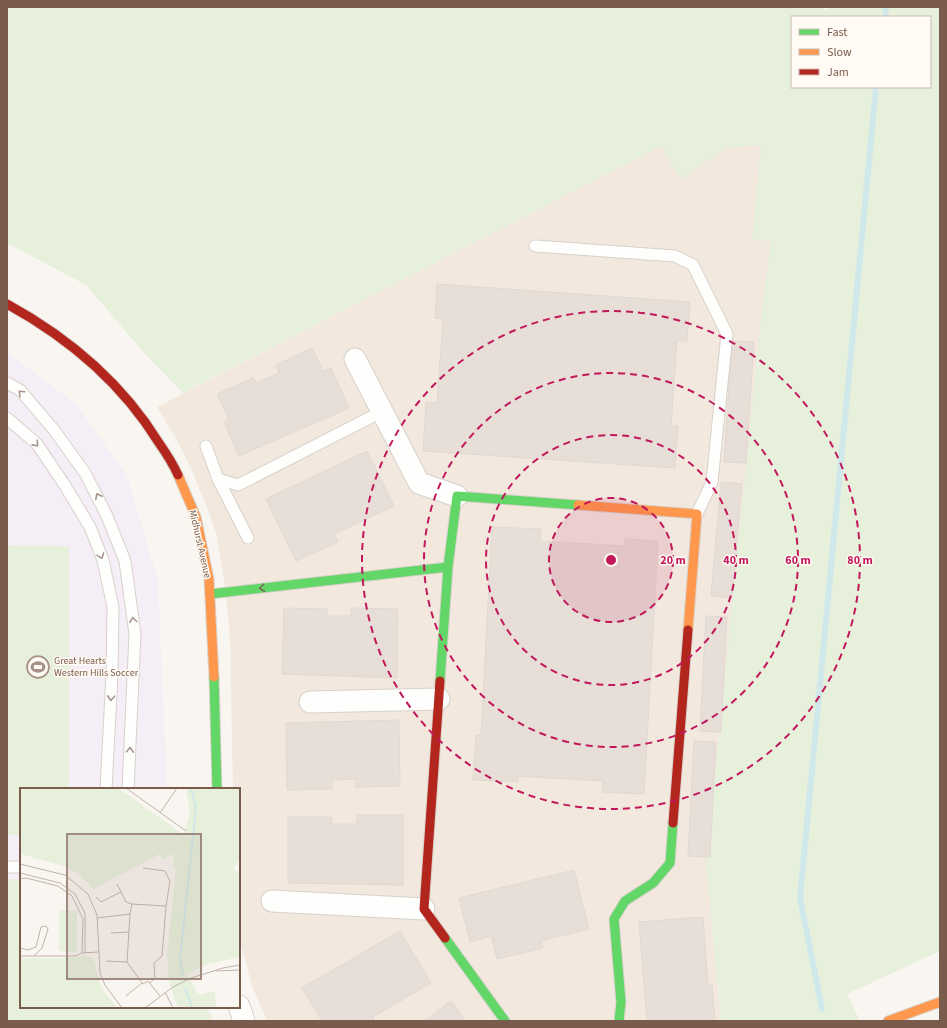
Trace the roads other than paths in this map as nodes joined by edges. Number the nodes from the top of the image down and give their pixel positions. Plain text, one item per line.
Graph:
1 (535, 246) dead end
2 (7, 304) edge
3 (355, 359) dead end
4 (7, 383) edge
5 (383, 412) junction
6 (7, 418) edge
7 (206, 446) dead end
8 (218, 479) junction
9 (457, 496) junction
10 (697, 514) junction
11 (248, 538) dead end
12 (448, 567) junction
13 (210, 594) junction
14 (439, 699) junction
15 (310, 702) dead end
16 (106, 788) edge
17 (128, 788) edge
18 (217, 788) edge
19 (7, 867) edge
20 (20, 867) edge
21 (272, 901) dead end
22 (424, 909) junction
23 (940, 1002) edge
24 (240, 1008) edge
25 (244, 1021) edge
26 (505, 1021) edge
27 (619, 1021) edge
28 (888, 1021) edge

1 - 10 lane
2 - 13 street, Midhurst Avenue
3 - 5 street
17 -> 4 lane
5 - 8 lane
5 - 9 street
6 -> 16 lane
7 - 8 lane
8 - 11 lane
9 - 10 street
9 - 12 street
10 - 27 street
12 -> 13 street
12 - 14 street
13 - 18 street, Midhurst Avenue
14 - 15 street
14 - 22 street
19 - 20 lane
21 - 22 street
22 - 26 street
23 - 28 street
24 - 25 street

